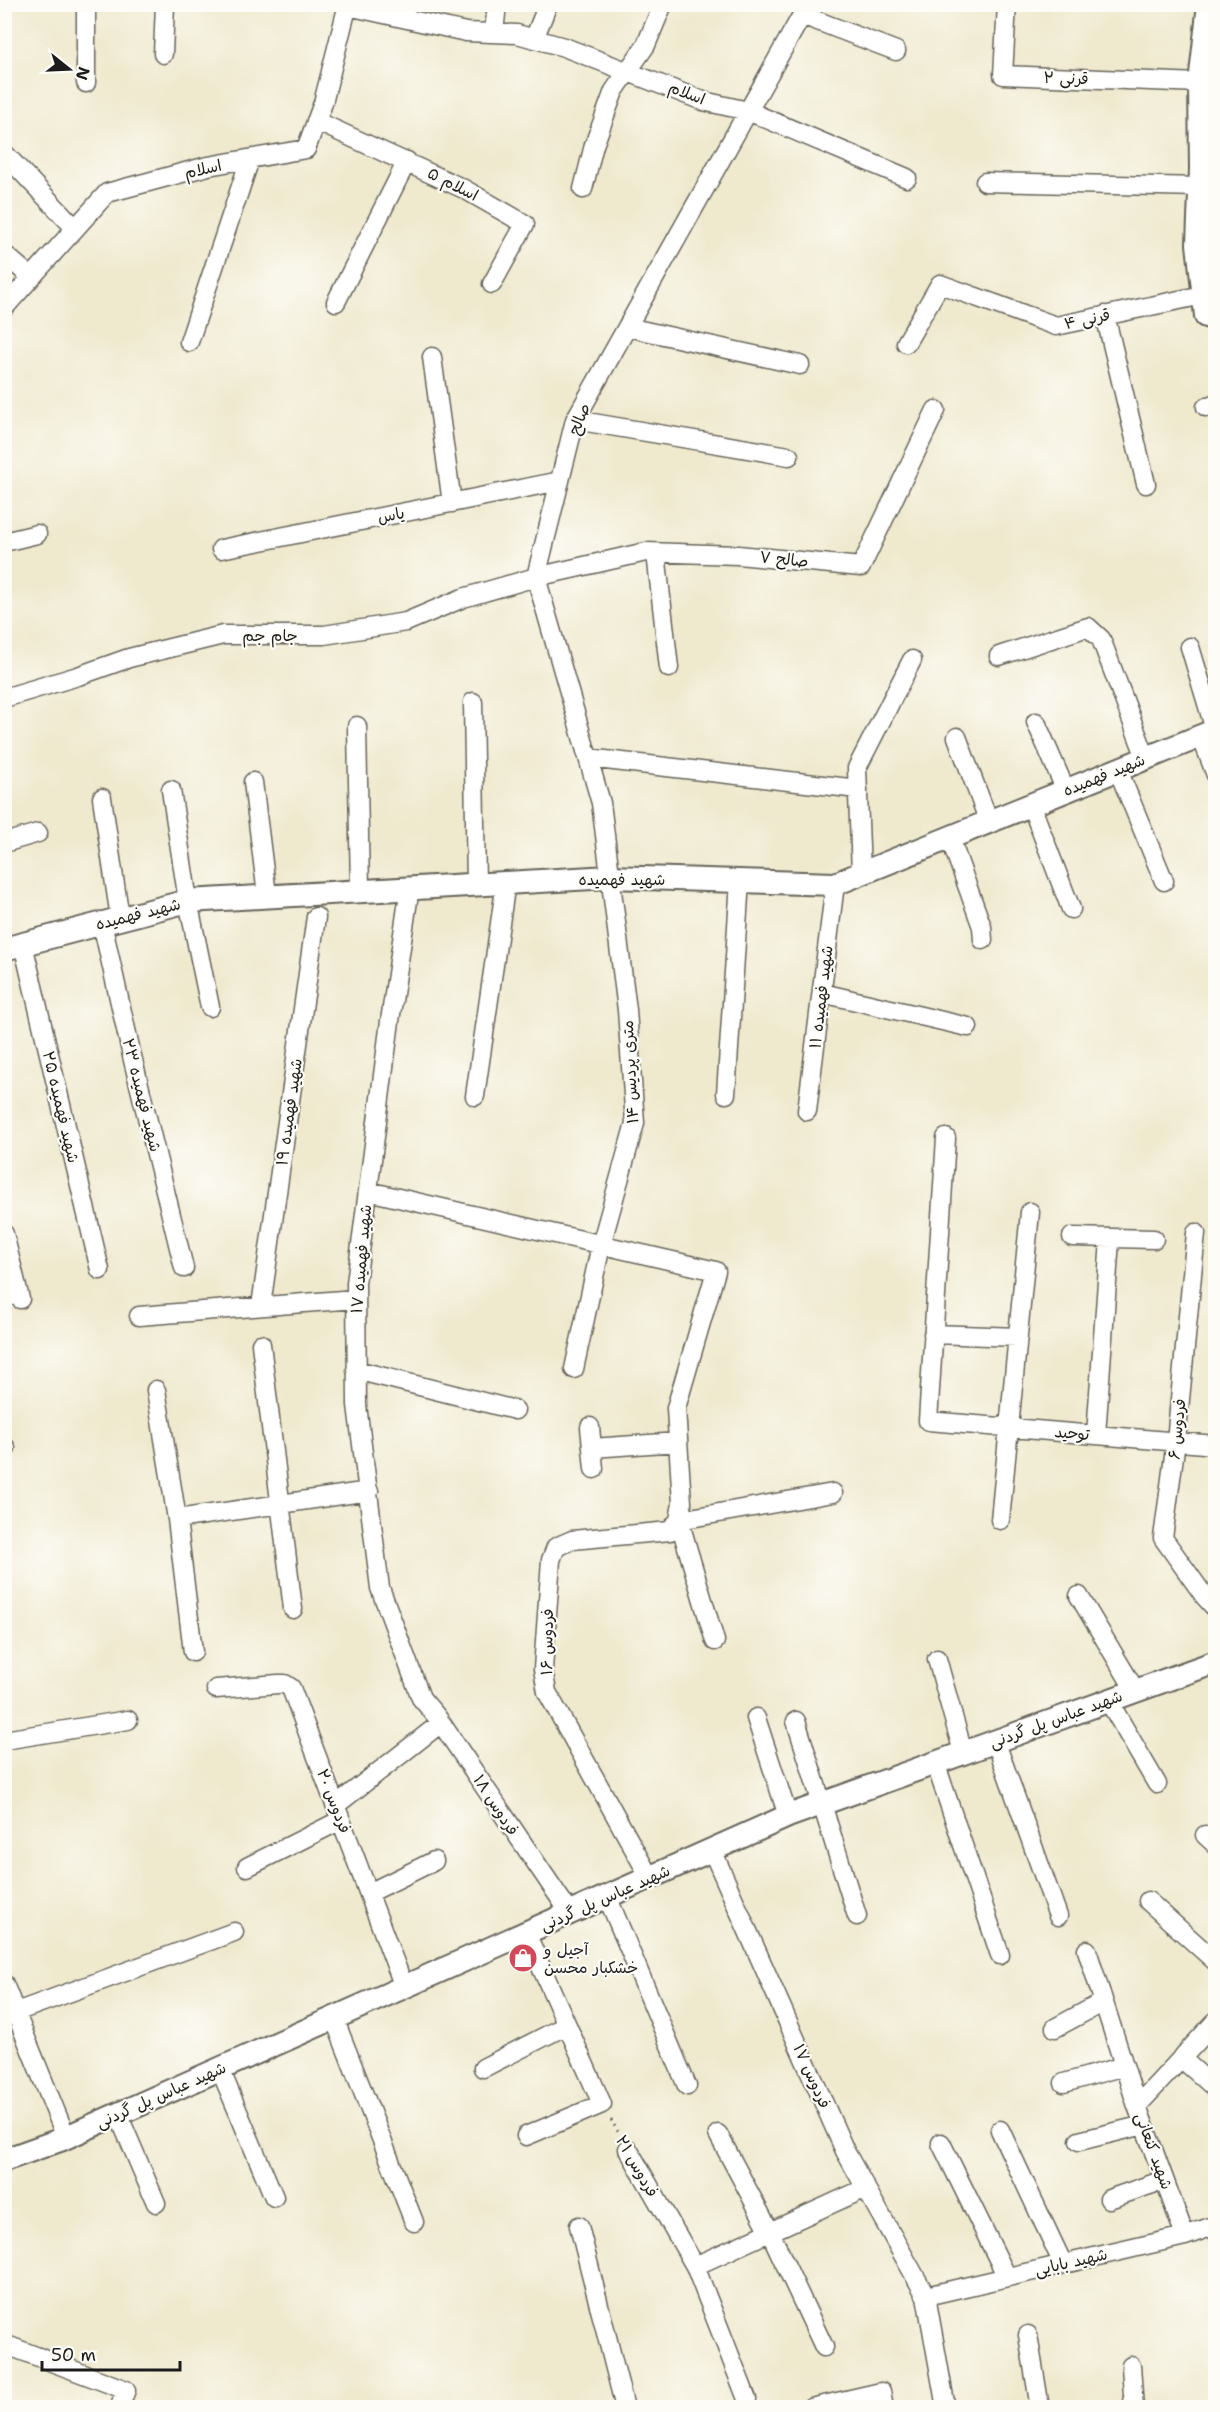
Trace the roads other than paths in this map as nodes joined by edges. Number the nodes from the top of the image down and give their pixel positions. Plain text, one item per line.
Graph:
1 (86, 4) edge
2 (165, 4) edge
3 (497, 4) edge
4 (549, 4) edge
5 (663, 4) edge
6 (1007, 4) edge
7 (1209, 4) edge
8 (348, 5) edge
9 (802, 10) edge
10 (494, 33) junction
11 (534, 39) junction
12 (896, 51) dead end
13 (163, 54) dead end
14 (629, 71) junction
15 (86, 82) dead end
16 (1200, 83) junction
17 (748, 111) junction
18 (316, 120) junction
19 (4, 153) edge
20 (250, 159) junction
21 (407, 161) junction
22 (907, 178) dead end
23 (985, 182) dead end
24 (1200, 187) junction
25 (583, 189) dead end
26 (75, 228) junction
27 (4, 254) edge
28 (31, 277) junction
29 (492, 284) dead end
30 (1203, 295) junction
31 (336, 302) dead end
32 (4, 308) edge
33 (1105, 315) junction
34 (1215, 318) edge
35 (627, 327) junction
36 (189, 342) dead end
37 (906, 344) dead end
38 (432, 357) dead end
39 (800, 364) dead end
40 (936, 410) dead end
41 (575, 420) junction
42 (789, 456) dead end
43 (560, 481) junction
44 (1146, 484) dead end
45 (452, 503) junction
46 (37, 534) dead end
47 (4, 542) edge
48 (221, 549) dead end
49 (657, 553) junction
50 (536, 577) junction
51 (1190, 647) dead end
52 (999, 656) dead end
53 (912, 660) dead end
54 (669, 668) dead end
55 (4, 698) edge
56 (473, 702) dead end
57 (1036, 722) dead end
58 (357, 726) dead end
59 (1210, 732) edge
60 (957, 737) dead end
61 (588, 758) junction
62 (1146, 758) junction
63 (1118, 770) junction
64 (1215, 775) edge
65 (253, 782) dead end
66 (171, 789) dead end
67 (858, 789) junction
68 (1066, 791) junction
69 (102, 798) dead end
70 (1031, 805) junction
71 (989, 822) junction
72 (38, 833) dead end
73 (950, 838) junction
74 (4, 843) edge
75 (861, 874) junction
76 (610, 877) junction
77 (740, 881) junction
78 (1164, 881) dead end
79 (506, 882) junction
80 (476, 884) junction
81 (835, 884) junction
82 (410, 887) junction
83 (360, 890) junction
84 (267, 895) junction
85 (188, 901) junction
86 (1071, 909) dead end
87 (316, 917) dead end
88 (111, 920) junction
89 (983, 940) dead end
90 (14, 946) edge
91 (822, 993) junction
92 (210, 1006) dead end
93 (968, 1027) dead end
94 (726, 1094) dead end
95 (475, 1096) dead end
96 (807, 1111) dead end
97 (946, 1138) dead end
98 (368, 1191) junction
99 (1030, 1212) dead end
100 (1196, 1233) dead end
101 (4, 1234) edge
102 (1072, 1237) dead end
103 (1154, 1239) dead end
104 (1110, 1240) junction
105 (601, 1245) junction
106 (184, 1268) dead end
107 (100, 1270) dead end
108 (20, 1299) dead end
109 (355, 1299) junction
110 (261, 1306) junction
111 (138, 1316) dead end
112 (933, 1334) junction
113 (1018, 1337) junction
114 (261, 1344) dead end
115 (574, 1369) dead end
116 (356, 1370) junction
117 (156, 1390) dead end
118 (515, 1410) dead end
119 (590, 1427) dead end
120 (1008, 1428) junction
121 (1096, 1435) junction
122 (1176, 1441) junction
123 (678, 1442) junction
124 (1215, 1445) edge
125 (592, 1448) junction
126 (594, 1469) dead end
127 (369, 1491) junction
128 (833, 1492) dead end
129 (281, 1504) junction
130 (177, 1519) junction
131 (679, 1520) junction
132 (1000, 1520) dead end
133 (1079, 1596) dead end
134 (293, 1609) dead end
135 (1215, 1609) edge
136 (715, 1641) dead end
137 (193, 1652) dead end
138 (937, 1659) dead end
139 (1215, 1662) edge
140 (216, 1689) dead end
141 (1135, 1690) junction
142 (421, 1698) joint
143 (1108, 1700) junction
144 (756, 1718) dead end
145 (128, 1720) dead end
146 (796, 1721) dead end
147 (441, 1724) junction
148 (4, 1740) edge
149 (995, 1740) junction
150 (963, 1752) junction
151 (935, 1762) junction
152 (1157, 1784) dead end
153 (823, 1802) junction
154 (338, 1813) junction
155 (788, 1816) junction
156 (712, 1850) junction
157 (434, 1861) dead end
158 (247, 1867) dead end
159 (650, 1878) junction
160 (369, 1893) junction
161 (607, 1896) junction
162 (1148, 1901) dead end
163 (570, 1913) junction
164 (857, 1916) dead end
165 (1058, 1916) dead end
166 (234, 1932) dead end
167 (526, 1933) junction
168 (1087, 1950) dead end
169 (1000, 1955) dead end
170 (1215, 1962) edge
171 (4, 1984) edge
172 (404, 1987) junction
173 (1103, 2002) junction
174 (10, 2013) edge
175 (334, 2018) junction
176 (1215, 2020) edge
177 (567, 2025) junction
178 (1055, 2028) dead end
179 (1182, 2058) junction
180 (1124, 2066) junction
181 (483, 2068) dead end
182 (220, 2069) junction
183 (1064, 2083) dead end
184 (687, 2086) dead end
185 (1215, 2089) edge
186 (1137, 2106) junction
187 (118, 2114) junction
188 (1144, 2125) junction
189 (1000, 2130) dead end
190 (718, 2134) dead end
191 (526, 2136) dead end
192 (66, 2137) junction
193 (1079, 2141) dead end
194 (941, 2143) dead end
195 (628, 2149) road end
196 (4, 2160) edge
197 (1164, 2180) junction
198 (866, 2188) junction
199 (274, 2197) dead end
200 (1109, 2199) dead end
201 (156, 2203) dead end
202 (414, 2222) dead end
203 (1215, 2225) edge
204 (579, 2226) dead end
205 (770, 2232) junction
206 (1185, 2236) junction
207 (1063, 2264) junction
208 (694, 2266) junction
209 (1006, 2277) junction
210 (926, 2296) junction
211 (1028, 2335) dead end
212 (4, 2344) edge
213 (824, 2347) dead end
214 (1131, 2366) dead end
215 (747, 2399) dead end
216 (118, 2408) edge
217 (625, 2408) edge
218 (810, 2408) edge
219 (884, 2408) edge
220 (946, 2408) edge
221 (1040, 2408) edge
222 (1134, 2408) edge

1 - 15 street
2 - 13 street
3 - 10 street
4 - 11 street
5 - 14 street
6 - 16 street, قرنی ۲
7 - 16 street
8 - 10 street, اسلام
8 - 18 street, اسلام
9 - 12 street
9 - 17 street, صالح
10 - 11 street, اسلام
11 - 14 street, اسلام
14 - 17 street, اسلام
14 - 25 street
16 - 24 street
17 - 22 street, اسلام
17 - 35 street, صالح
18 - 20 street, اسلام
18 - 21 street, اسلام ۵
19 - 26 street
20 - 26 street, اسلام
20 - 36 street
21 - 29 street, اسلام ۵
21 - 31 street
23 - 24 street
24 - 30 street
26 - 28 street, اسلام
27 - 28 street
28 - 32 street, اسلام
30 - 33 street, قرنی ۴
30 - 34 street
33 - 37 street, قرنی ۴
33 - 44 street
35 - 39 street
35 - 41 street, صالح
38 - 45 street
40 - 49 street, صالح ۷
41 - 42 street
41 - 43 street, صالح
43 - 45 street, یاس
43 - 50 street, صالح
45 - 48 street, یاس
46 - 47 street
49 - 50 street, صالح ۷
49 - 54 street
50 - 55 street, جام جم
50 - 61 street
51 - 59 street
52 - 62 street
53 - 67 street
56 - 80 street
57 - 68 street
58 - 83 street
59 - 62 street, شهید فهمیده
59 - 64 street
60 - 71 street
61 - 67 street
61 - 76 street
62 - 63 street, شهید فهمیده
63 - 68 street, شهید فهمیده
63 - 78 street
65 - 84 street
66 - 85 street
67 - 75 street
68 - 70 street, شهید فهمیده
69 - 88 street, شهید فهمیده ۲۳
70 - 71 street, شهید فهمیده
70 - 86 street
71 - 73 street, شهید فهمیده
72 - 74 street
73 - 75 street, شهید فهمیده
73 - 89 street
75 - 81 street, شهید فهمیده
76 - 77 street, شهید فهمیده
76 - 79 street, شهید فهمیده
76 - 105 street, ۱۴ متری پردیس
77 - 81 street, شهید فهمیده
77 - 94 street
79 - 80 street, شهید فهمیده
79 - 95 street
80 - 82 street, شهید فهمیده
81 - 91 street, شهید فهمیده ۱۱
82 - 83 street, شهید فهمیده
82 - 98 street, شهید فهمیده ۱۷
83 - 84 street, شهید فهمیده
84 - 85 street, شهید فهمیده
85 - 88 street, شهید فهمیده
85 - 92 street
87 - 110 street, شهید فهمیده ۱۹
88 - 90 street, شهید فهمیده
88 - 106 street, شهید فهمیده ۲۳
90 - 107 street, شهید فهمیده ۲۵
91 - 93 street
91 - 96 street, شهید فهمیده ۱۱
97 - 112 street
98 - 105 street
98 - 109 street, شهید فهمیده ۱۷
99 - 113 street
100 - 122 street, فردوس ۶
101 - 108 street
102 - 104 street
103 - 104 street
104 - 121 street
105 - 115 street, ۱۴ متری پردیس
105 - 123 street
109 - 110 street
109 - 116 street, شهید فهمیده ۱۷
110 - 111 street
112 - 113 street
112 - 120 street, توحید
113 - 120 street
114 - 129 street
116 - 118 street
116 - 127 street, شهید فهمیده ۱۷
117 - 130 street
119 - 125 street
120 - 121 street, توحید
120 - 132 street
121 - 122 street, توحید
122 - 124 street, توحید
122 - 135 street, فردوس ۶
123 - 125 street
123 - 131 street
125 - 126 street
127 - 129 street
127 - 142 street, شهید فهمیده ۱۷
128 - 131 street, فردوس ۱۶
129 - 130 street
129 - 134 street
130 - 137 street
131 - 136 street
131 - 159 street, فردوس ۱۶
133 - 141 street
138 - 150 street
139 - 141 street, شهید عباس پل گردنی
140 - 154 street, فردوس ۲۰
141 - 143 street, شهید عباس پل گردنی
142 - 147 street, فردوس ۱۸
143 - 149 street, شهید عباس پل گردنی
143 - 152 street
144 - 155 street
145 - 148 street
146 - 153 street
147 - 154 street
147 - 163 street, فردوس ۱۸
149 - 150 street, شهید عباس پل گردنی
149 - 165 street
150 - 151 street, شهید عباس پل گردنی
151 - 153 street, شهید عباس پل گردنی
151 - 169 street
153 - 155 street, شهید عباس پل گردنی
153 - 164 street
154 - 158 street
154 - 160 street, فردوس ۲۰
155 - 156 street, شهید عباس پل گردنی
156 - 159 street, شهید عباس پل گردنی
156 - 198 street, فردوس ۱۷
157 - 160 street
159 - 161 street, شهید عباس پل گردنی
160 - 172 street, فردوس ۲۰
161 - 163 street, شهید عباس پل گردنی
161 - 184 street
162 - 170 street
163 - 167 street, شهید عباس پل گردنی
166 - 174 street
167 - 172 street, شهید عباس پل گردنی
167 - 177 street
168 - 173 street
171 - 174 street
172 - 175 street, شهید عباس پل گردنی
173 - 178 street
173 - 180 street
174 - 192 street
175 - 182 street, شهید عباس پل گردنی
175 - 202 street
176 - 179 street, شهید کنعانی
177 - 181 street
177 - 191 street
179 - 185 street
179 - 186 street, شهید کنعانی
180 - 183 street
180 - 186 street
182 - 187 street, شهید عباس پل گردنی
182 - 199 street
186 - 188 street, شهید کنعانی
187 - 192 street, شهید عباس پل گردنی
187 - 201 street
188 - 193 street
188 - 197 street, شهید کنعانی
189 - 207 street
190 - 205 street
192 - 196 street, شهید عباس پل گردنی
194 - 209 street
195 - 208 street, فردوس ۲۱
197 - 200 street
197 - 206 street, شهید کنعانی
198 - 205 street
198 - 210 street, فردوس ۱۷
203 - 206 street, شهید بابایی
204 - 217 street
205 - 208 street
205 - 213 street
206 - 207 street, شهید بابایی
207 - 209 street, شهید بابایی
208 - 215 street, فردوس ۲۱
209 - 210 street, شهید بابایی
210 - 220 street, فردوس ۱۷
211 - 221 street
212 - 216 street
214 - 222 street
218 - 219 street

